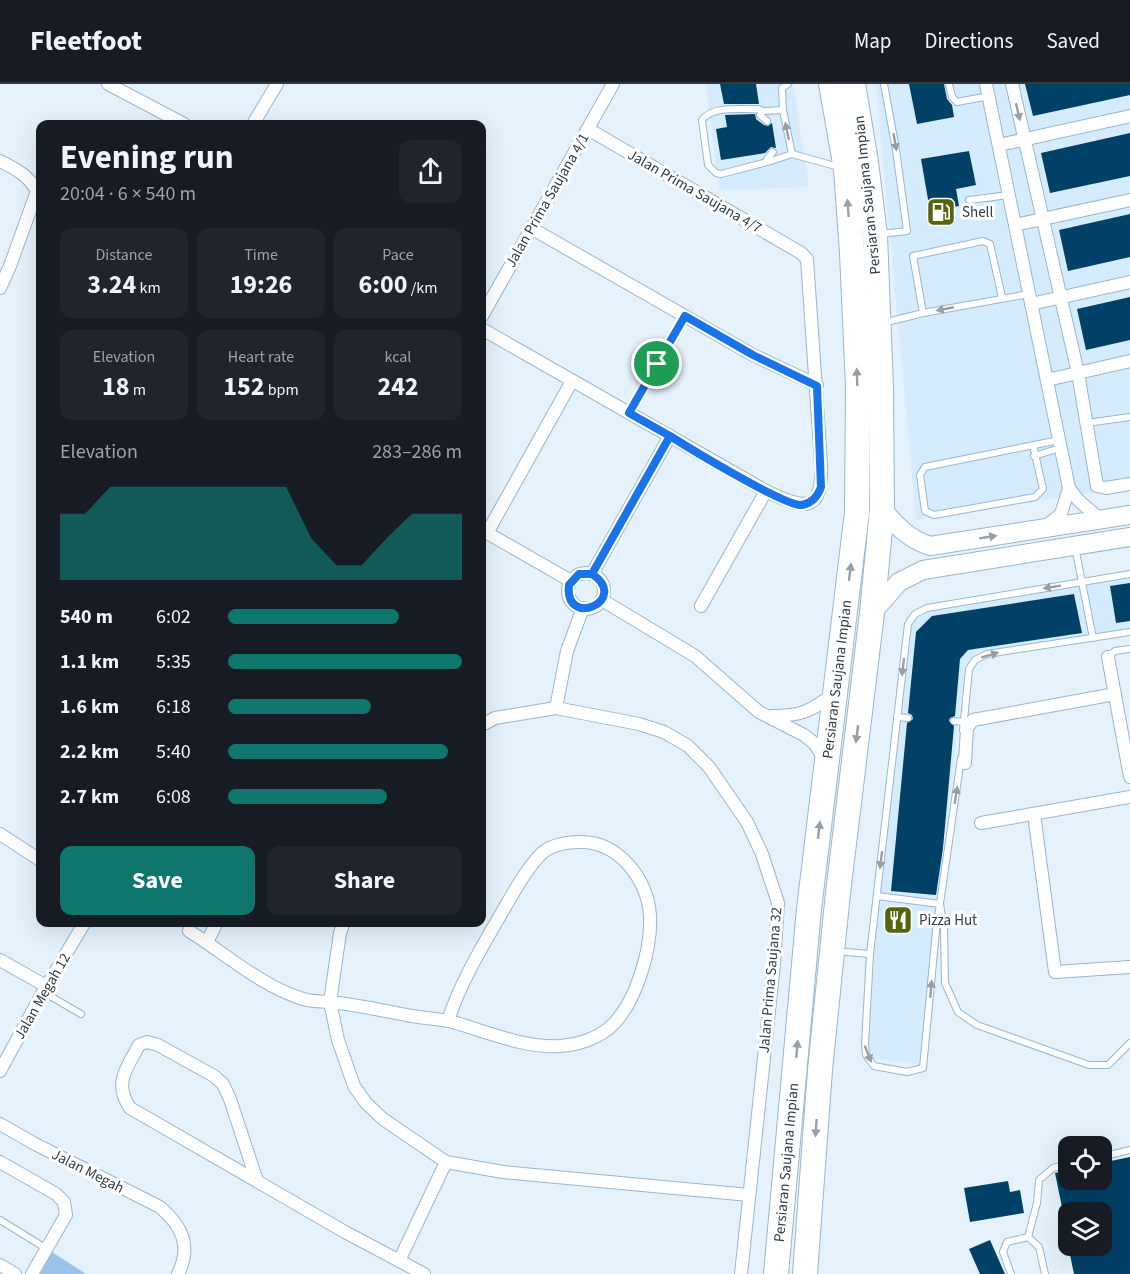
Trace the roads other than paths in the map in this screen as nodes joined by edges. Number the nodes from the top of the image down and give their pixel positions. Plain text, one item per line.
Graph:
1 (108, 84) edge
2 (277, 84) edge
3 (613, 84) edge
4 (831, 84) edge
5 (853, 84) edge
6 (884, 84) edge
7 (949, 84) edge
8 (1012, 84) edge
9 (784, 85) edge
10 (987, 90) edge
11 (783, 110) junction
12 (763, 111) junction
13 (1130, 116) edge
14 (176, 120) edge
15 (255, 120) edge
16 (767, 121) dead end
17 (588, 129) junction
18 (1025, 139) junction
19 (999, 145) junction
20 (773, 152) dead end
21 (792, 154) junction
22 (0, 161) edge
23 (771, 161) junction
24 (846, 169) junction
25 (36, 185) edge
26 (36, 194) edge
27 (1009, 195) junction
28 (969, 200) dead end
29 (1130, 200) edge
30 (1043, 219) junction
31 (1015, 225) junction
32 (531, 228) junction
33 (874, 235) junction
34 (1130, 282) edge
35 (0, 288) edge
36 (1002, 297) junction
37 (1061, 297) junction
38 (1030, 299) junction
39 (486, 309) edge
40 (924, 313) junction
41 (685, 316) junction
42 (878, 324) junction
43 (486, 331) edge
44 (1130, 362) edge
45 (1078, 373) junction
46 (1047, 380) junction
47 (572, 381) junction
48 (817, 386) junction
49 (629, 413) junction
50 (1130, 417) edge
51 (1087, 423) junction
52 (670, 436) junction
53 (1060, 443) junction
54 (1033, 446) junction
55 (1034, 456) junction
56 (1130, 484) edge
57 (1069, 488) junction
58 (766, 491) junction
59 (882, 509) junction
60 (1130, 515) edge
61 (1100, 519) junction
62 (486, 528) edge
63 (1044, 528) junction
64 (486, 532) edge
65 (1130, 537) edge
66 (1075, 546) junction
67 (592, 574) junction
68 (1130, 574) edge
69 (571, 581) junction
70 (1083, 582) junction
71 (602, 600) junction
72 (701, 606) dead end
73 (583, 608) junction
74 (873, 614) junction
75 (1130, 632) edge
76 (1093, 638) junction
77 (1130, 649) edge
78 (1108, 657) joint
79 (834, 692) junction
80 (1115, 694) junction
81 (556, 708) junction
82 (770, 716) junction
83 (897, 717) junction
84 (908, 718) dead end
85 (954, 721) dead end
86 (964, 722) junction
87 (486, 723) edge
88 (965, 763) dead end
89 (828, 768) junction
90 (1130, 777) edge
91 (1130, 797) edge
92 (1034, 814) junction
93 (981, 823) dead end
94 (0, 834) edge
95 (36, 857) edge
96 (840, 867) junction
97 (877, 896) junction
98 (940, 904) junction
99 (82, 927) edge
100 (214, 927) edge
101 (342, 927) edge
102 (189, 931) dead end
103 (207, 942) junction
104 (846, 952) junction
105 (870, 954) junction
106 (0, 960) edge
107 (1130, 967) edge
108 (45, 989) junction
109 (330, 1002) junction
110 (81, 1014) dead end
111 (447, 1021) junction
112 (1130, 1043) edge
113 (822, 1051) junction
114 (0, 1071) edge
115 (0, 1124) edge
116 (1130, 1150) edge
117 (1112, 1154) edge
118 (0, 1162) edge
119 (446, 1162) junction
120 (1058, 1167) edge
121 (257, 1181) junction
122 (749, 1195) junction
123 (0, 1220) edge
124 (1028, 1237) junction
125 (47, 1249) junction
126 (399, 1261) junction
127 (0, 1265) edge
128 (180, 1273) edge
129 (15, 1274) edge
130 (32, 1274) edge
131 (424, 1274) edge
132 (741, 1274) edge
133 (776, 1274) edge
134 (805, 1274) edge
135 (1011, 1274) edge
136 (1045, 1274) edge

1 - 14 street
2 - 15 street
3 - 17 street, Jalan Prima Saujana 4/1
4 - 24 highway, Persiaran Saujana Impian
5 - 33 highway, Persiaran Saujana Impian
6 -> 33 lane
7 - 10 lane
8 -> 18 street
9 - 11 lane
10 - 19 street
11 - 12 lane
21 -> 11 lane
12 - 16 lane
12 - 23 lane
13 - 18 street
17 - 32 street, Jalan Prima Saujana 4/1
17 - 48 street, Jalan Prima Saujana 4/7
18 - 19 street
18 - 30 street
19 - 27 street
20 - 23 lane
21 - 23 lane
21 - 24 lane
22 - 25 street
79 -> 24 highway, Persiaran Saujana Impian
26 - 35 street
27 - 28 lane
27 - 31 street
29 - 30 street
30 - 31 street
30 - 37 street
31 - 38 street
32 - 39 street, Jalan Prima Saujana 4/1
32 - 41 street
33 - 42 highway, Persiaran Saujana Impian
34 - 37 street
36 - 38 lane
36 -> 40 lane
36 - 40 lane
37 - 38 street
37 - 45 street
38 - 46 street
40 - 42 lane
41 - 48 street
41 - 49 lane
42 - 59 highway, Persiaran Saujana Impian
43 - 47 street
44 - 45 street
45 - 46 street
45 - 51 street
46 - 53 street
47 - 49 street
47 - 62 street
48 - 58 street
49 - 52 street
50 - 51 lane
51 - 56 street
52 - 58 street
52 - 67 street
53 - 54 lane
53 - 55 lane
53 - 57 street
54 - 55 lane
54 - 55 lane
57 - 61 street
57 - 63 street
58 - 72 street
59 -> 63 street
59 - 74 highway, Persiaran Saujana Impian
60 - 61 street
61 - 63 street
64 - 69 street
65 - 66 street
66 - 70 lane
66 - 74 street
67 - 69 street
67 - 71 street
68 - 70 lane
69 - 73 street
70 - 76 lane
70 -> 83 lane
71 - 73 street
71 - 82 street
73 - 81 street
74 -> 96 highway, Persiaran Saujana Impian
75 - 76 lane
86 -> 76 lane
77 - 78 lane
78 - 80 street
79 - 82 street
79 - 89 highway, Persiaran Saujana Impian
80 - 88 street
80 - 90 street
81 - 87 street, Jalan Prima Saujana 32
81 - 122 street, Jalan Prima Saujana 32
82 - 89 street
83 - 84 lane
83 -> 97 lane
85 - 86 lane
98 -> 86 lane
133 -> 89 highway, Persiaran Saujana Impian
91 - 92 street
92 - 93 street
92 - 107 street
94 - 95 street
96 - 104 highway
96 - 113 highway, Persiaran Saujana Impian
97 - 98 lane
97 - 105 lane
105 -> 98 lane
98 - 112 lane
99 - 108 street, Jalan Megah 12
100 - 103 street
101 - 109 street
102 - 103 street
103 - 109 street
104 - 105 lane
104 - 113 highway
106 - 108 street
108 - 110 lane
108 - 114 street, Jalan Megah 12
109 - 111 street
109 - 119 street
111 - 111 street
113 -> 134 highway, Persiaran Saujana Impian
115 - 128 street, Jalan Megah
116 - 117 lane
118 - 125 street
119 - 122 street
119 - 126 street
120 - 124 lane
121 - 121 street
121 - 126 street
122 - 132 street, Jalan Prima Saujana 32
123 - 125 lane
124 - 135 lane
124 - 136 lane
125 - 130 street
126 - 131 street
127 - 129 street

